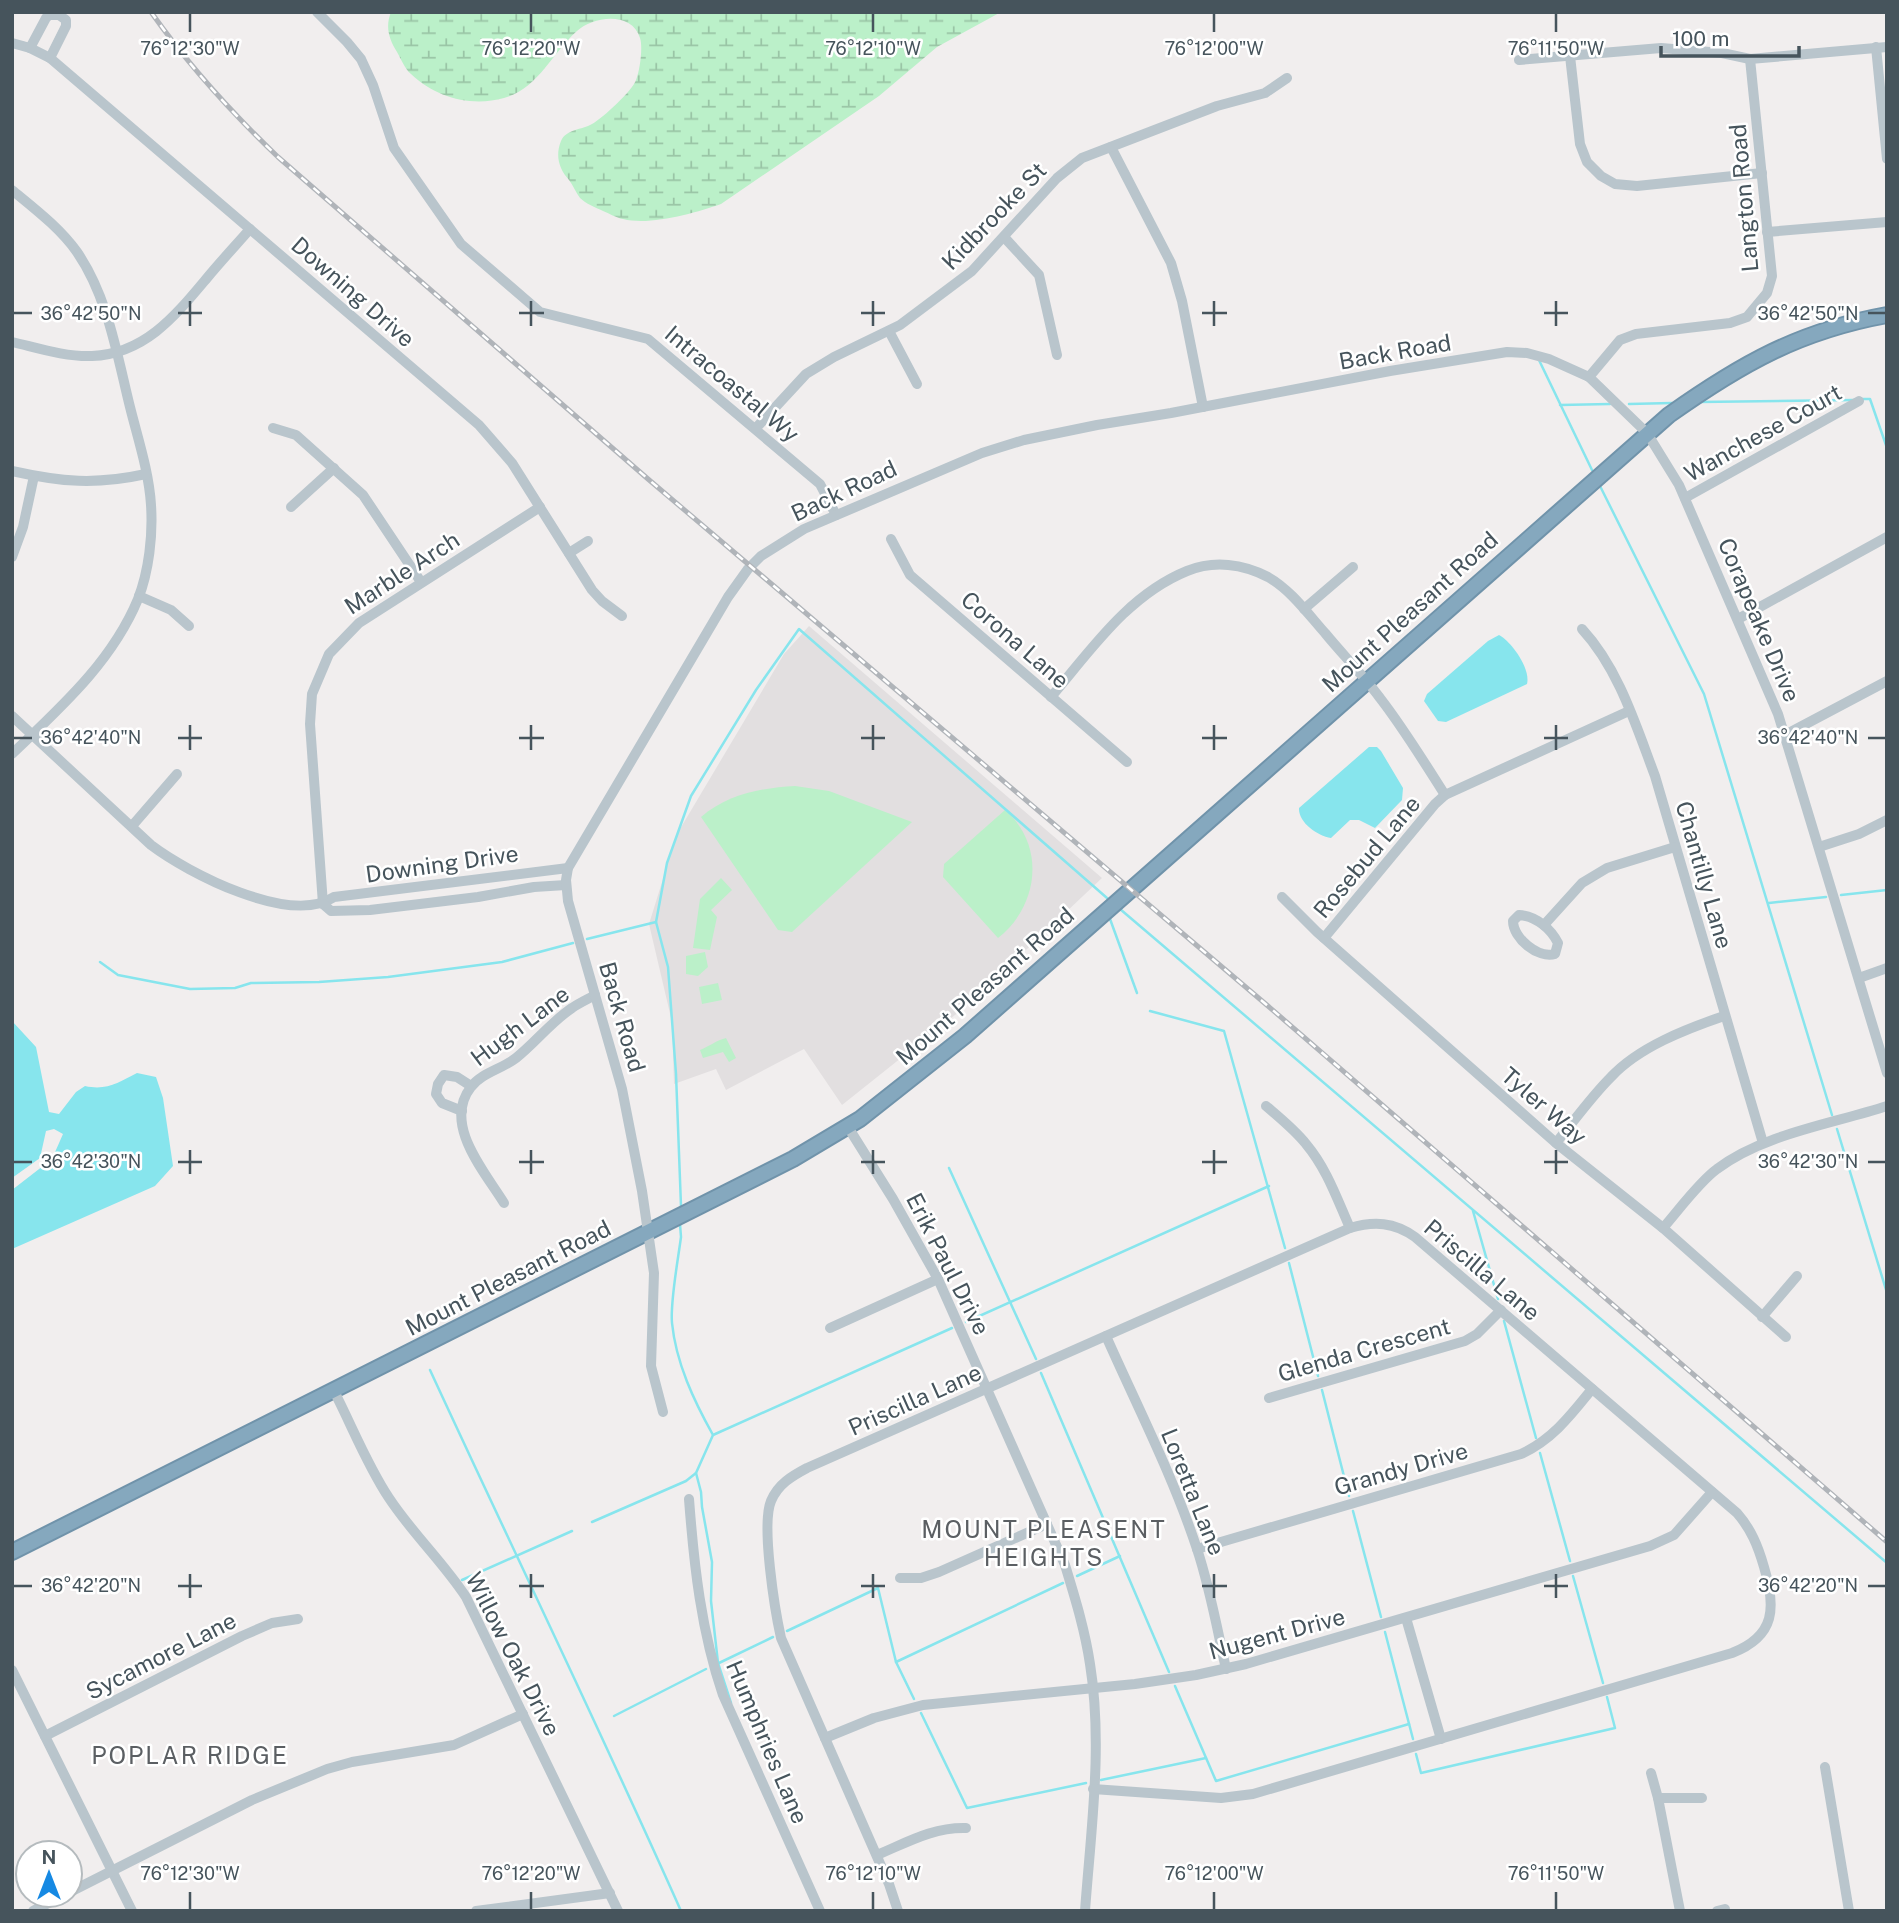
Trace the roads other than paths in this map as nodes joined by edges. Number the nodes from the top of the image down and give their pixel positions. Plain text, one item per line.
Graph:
1 (317, 12) edge
2 (12, 43) edge
3 (1881, 47) edge
4 (30, 48) junction
5 (1570, 56) junction
6 (50, 58) junction
7 (1750, 59) junction
8 (1519, 60) dead end
9 (1287, 78) dead end
10 (1111, 147) junction
11 (1887, 159) edge
12 (1762, 173) junction
13 (12, 190) edge
14 (1887, 222) edge
15 (250, 229) junction
16 (1768, 232) junction
17 (1004, 237) junction
18 (1887, 315) edge
19 (889, 331) junction
20 (12, 342) edge
21 (116, 352) junction
22 (1057, 355) dead end
23 (1589, 377) junction
24 (917, 384) dead end
25 (1859, 401) dead end
26 (1203, 407) junction
27 (273, 428) dead end
28 (756, 428) junction
29 (1647, 433) junction
30 (334, 468) junction
31 (12, 471) edge
32 (146, 474) junction
33 (34, 476) junction
34 (1685, 498) junction
35 (290, 507) dead end
36 (540, 507) junction
37 (836, 514) junction
38 (1887, 537) edge
39 (891, 539) dead end
40 (588, 541) dead end
41 (569, 553) junction
42 (12, 557) edge
43 (1353, 567) dead end
44 (421, 582) junction
45 (139, 596) junction
46 (1304, 609) junction
47 (622, 616) dead end
48 (1738, 619) junction
49 (189, 626) dead end
50 (1583, 629) dead end
51 (1367, 681) junction
52 (1887, 681) edge
53 (1051, 697) junction
54 (1629, 711) junction
55 (12, 716) edge
56 (32, 735) junction
57 (1785, 735) junction
58 (12, 754) edge
59 (1127, 762) dead end
60 (177, 775) dead end
61 (1445, 795) junction
62 (1887, 820) edge
63 (132, 826) junction
64 (1675, 847) junction
65 (1819, 847) junction
66 (568, 868) junction
67 (566, 885) junction
68 (1282, 897) dead end
69 (323, 904) junction
70 (1544, 925) junction
71 (1324, 938) junction
72 (1887, 968) edge
73 (1859, 978) junction
74 (596, 995) junction
75 (1724, 1017) junction
76 (1887, 1073) edge
77 (471, 1086) junction
78 (1266, 1106) dead end
79 (1887, 1106) edge
80 (462, 1111) junction
81 (848, 1127) junction
82 (1556, 1143) junction
83 (1763, 1143) junction
84 (504, 1203) dead end
85 (1350, 1228) junction
86 (1663, 1228) junction
87 (649, 1232) junction
88 (1797, 1276) dead end
89 (938, 1279) junction
90 (1501, 1310) junction
91 (1762, 1317) junction
92 (830, 1328) dead end
93 (1106, 1336) junction
94 (1786, 1338) dead end
95 (987, 1389) junction
96 (1592, 1389) junction
97 (334, 1391) junction
98 (1269, 1398) dead end
99 (663, 1412) dead end
100 (1712, 1492) junction
101 (689, 1499) dead end
102 (1047, 1524) junction
103 (1197, 1549) junction
104 (12, 1552) edge
105 (900, 1578) dead end
106 (1406, 1618) junction
107 (298, 1619) dead end
108 (1226, 1669) junction
109 (12, 1670) edge
110 (1093, 1688) junction
111 (523, 1714) junction
112 (45, 1736) junction
113 (825, 1738) junction
114 (1441, 1739) junction
115 (1825, 1767) dead end
116 (1651, 1773) dead end
117 (1093, 1790) junction
118 (1658, 1798) junction
119 (1702, 1798) dead end
120 (966, 1828) dead end
121 (877, 1855) junction
122 (113, 1870) junction
123 (84, 1885) edge
124 (610, 1893) junction
125 (132, 1911) edge
126 (476, 1911) edge
127 (618, 1911) edge
128 (820, 1911) edge
129 (898, 1911) edge
130 (1085, 1911) edge
131 (1680, 1911) edge
132 (1849, 1911) edge

1 - 28 street, Intracoastal Wy
2 - 4 street, Downing Drive
3 - 7 street
3 - 11 street
4 - 6 street, Downing Drive
4 - 6 street
5 - 7 street
5 - 8 street
5 - 12 street
6 - 15 street, Downing Drive
7 - 12 street, Langton Road
9 - 10 street, Kidbrooke St
10 - 17 street, Kidbrooke St
10 - 26 street
12 - 16 street, Langton Road
13 - 21 street
14 - 16 street
15 - 21 street
15 - 36 street, Downing Drive
16 - 23 street, Langton Road
17 - 19 street, Kidbrooke St
17 - 22 street
18 - 29 highway, Mount Pleasant Road
19 - 24 street
19 - 28 street, Kidbrooke St
20 - 21 street
21 - 32 street
23 - 26 street, Back Road
23 - 29 street, Back Road
25 - 34 street, Wanchese Court
26 - 37 street, Back Road
27 - 30 street
28 - 37 street, Intracoastal Wy
29 - 34 street, Corapeake Drive
29 - 51 highway, Mount Pleasant Road
30 - 35 street
30 - 44 street
31 - 33 street
32 - 33 street
32 - 45 street
33 - 42 street
34 - 48 street, Corapeake Drive
36 - 41 street, Downing Drive
36 - 44 street, Marble Arch
37 - 66 street, Back Road
38 - 48 street
39 - 53 street, Corona Lane
40 - 41 street
41 - 47 street, Downing Drive
43 - 46 street
44 - 69 street, Marble Arch
45 - 49 street
45 - 56 street
46 - 51 street
46 - 53 street
48 - 57 street, Corapeake Drive
50 - 54 street, Chantilly Lane
51 - 61 street
51 - 81 highway, Mount Pleasant Road
52 - 57 street
53 - 59 street, Corona Lane
54 - 61 street, Rosebud Lane
54 - 64 street, Chantilly Lane
55 - 56 street, Downing Drive
56 - 58 street
56 - 63 street, Downing Drive
57 - 65 street, Corapeake Drive
60 - 63 street
61 - 71 street, Rosebud Lane
62 - 65 street
63 - 69 street, Downing Drive
64 - 70 street
64 - 75 street, Chantilly Lane
65 - 73 street, Corapeake Drive
66 - 67 street, Back Road
66 - 69 street, Downing Drive
67 - 69 street, Downing Drive
67 - 74 street, Back Road
68 - 71 street, Tyler Way
70 - 70 street
71 - 82 street, Tyler Way
72 - 73 street
73 - 76 street, Corapeake Drive
74 - 77 street, Hugh Lane
74 - 87 street, Back Road
75 - 82 street
75 - 83 street, Chantilly Lane
77 - 80 street, Hugh Lane
77 - 80 street
78 - 85 street
79 - 83 street
80 - 84 street
81 - 87 highway, Mount Pleasant Road
81 - 89 street, Erik Paul Drive
82 - 86 street, Tyler Way
83 - 86 street
85 - 90 street, Priscilla Lane
85 - 93 street, Priscilla Lane
86 - 91 street, Tyler Way
87 - 97 highway, Mount Pleasant Road
87 - 99 street, Back Road
88 - 91 street
89 - 92 street
89 - 95 street, Erik Paul Drive
90 - 96 street, Priscilla Lane
90 - 98 street, Glenda Crescent
91 - 94 street, Tyler Way
93 - 95 street, Priscilla Lane
93 - 103 street, Loretta Lane
95 - 102 street, Erik Paul Drive
95 - 113 street, Priscilla Lane
96 - 100 street, Priscilla Lane
96 - 103 street, Grandy Drive
97 - 104 highway, Mount Pleasant Road
97 - 111 street, Willow Oak Drive
100 - 106 street, Nugent Drive
100 - 114 street, Priscilla Lane
101 - 128 street, Humphries Lane
102 - 105 street
102 - 110 street, Erik Paul Drive
103 - 108 street, Loretta Lane
106 - 108 street, Nugent Drive
106 - 114 street
107 - 112 street, Sycamore Lane
108 - 110 street, Nugent Drive
109 - 112 street
110 - 113 street, Nugent Drive
110 - 117 street, Erik Paul Drive
111 - 122 street
111 - 124 street, Willow Oak Drive
112 - 122 street
113 - 121 street, Priscilla Lane
114 - 117 street, Priscilla Lane
115 - 132 street
116 - 118 street
117 - 130 street, Erik Paul Drive
118 - 119 street
118 - 131 street
120 - 121 street
121 - 129 street, Priscilla Lane
122 - 123 street
122 - 125 street
124 - 126 street
124 - 127 street, Willow Oak Drive

